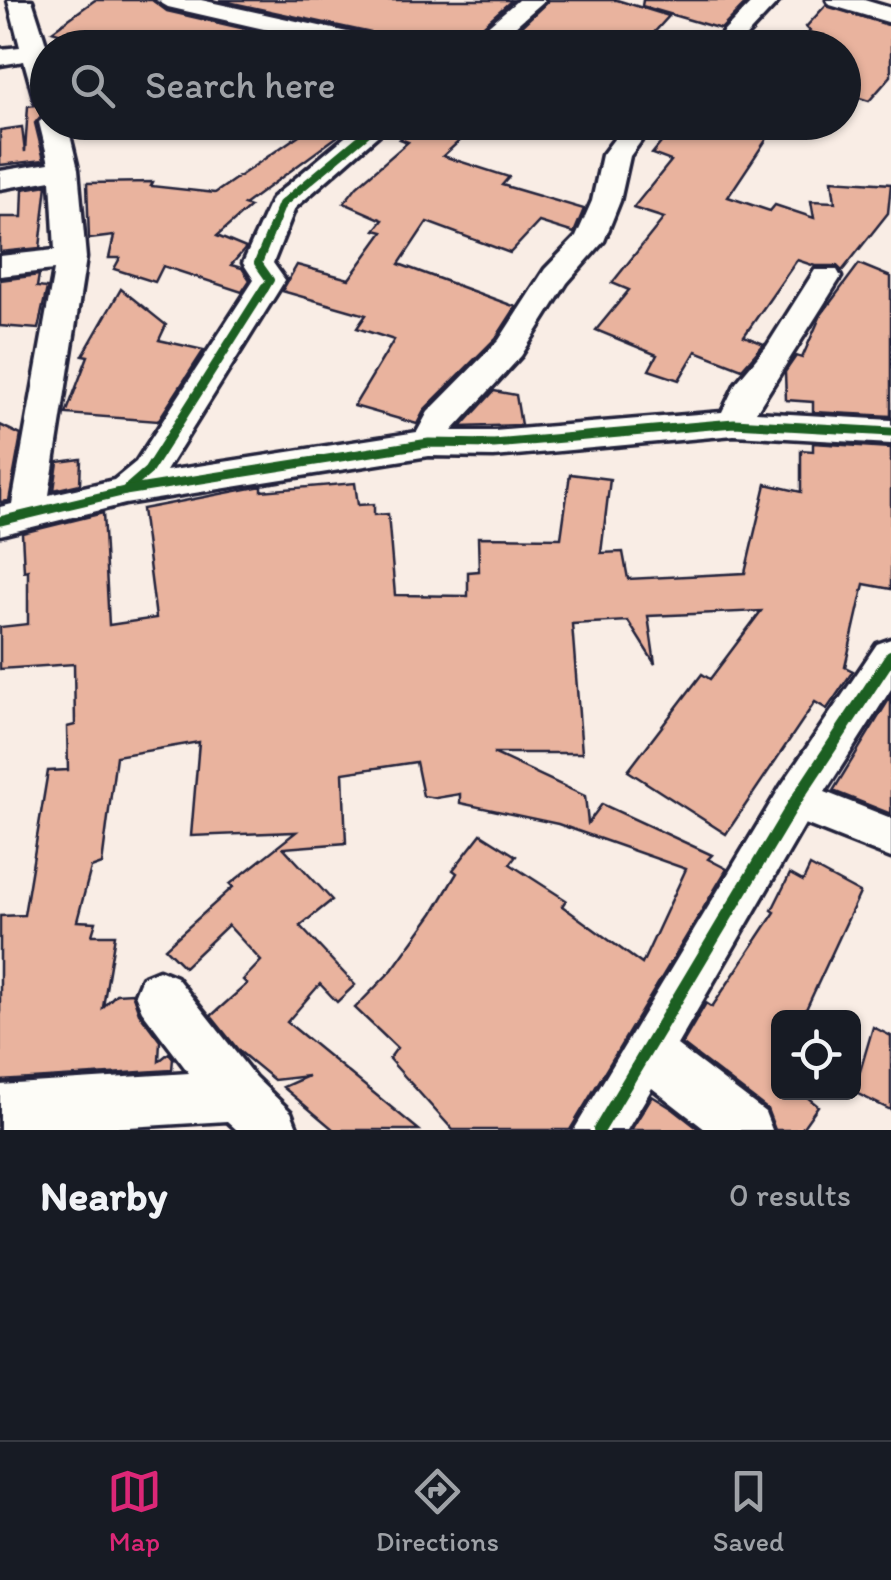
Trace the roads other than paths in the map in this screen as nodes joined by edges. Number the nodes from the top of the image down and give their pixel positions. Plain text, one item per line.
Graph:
1 (20, 0) edge
2 (168, 0) edge
3 (533, 0) edge
4 (768, 0) edge
5 (839, 0) edge
6 (891, 16) edge
7 (303, 30) edge
8 (496, 30) edge
9 (738, 30) edge
10 (30, 32) edge
11 (30, 53) edge
12 (0, 57) edge
13 (57, 140) edge
14 (358, 140) edge
15 (627, 140) edge
16 (64, 169) junction
17 (0, 180) edge
18 (71, 258) junction
19 (0, 266) edge
20 (826, 277) dead end
21 (734, 423) junction
22 (891, 432) edge
23 (429, 443) junction
24 (125, 491) junction
25 (14, 518) edge
26 (891, 656) edge
27 (796, 800) junction
28 (891, 838) edge
29 (159, 994) dead end
30 (645, 1052) junction
31 (237, 1095) junction
32 (0, 1110) edge
33 (273, 1130) edge
34 (600, 1130) edge
35 (747, 1130) edge

1 - 10 street
2 - 7 street
3 - 8 street
4 - 9 street
5 - 6 street
11 - 12 street
13 - 16 street
14 - 24 street
15 - 23 street
16 - 17 street
16 - 18 street
18 - 19 street
18 - 25 street
20 - 21 street
21 - 22 street
21 - 23 street
23 - 24 street
24 - 25 street
26 - 27 street
27 - 28 street
27 - 30 street
29 - 31 street
30 - 34 street
30 - 35 street
31 - 32 street
31 - 33 street

